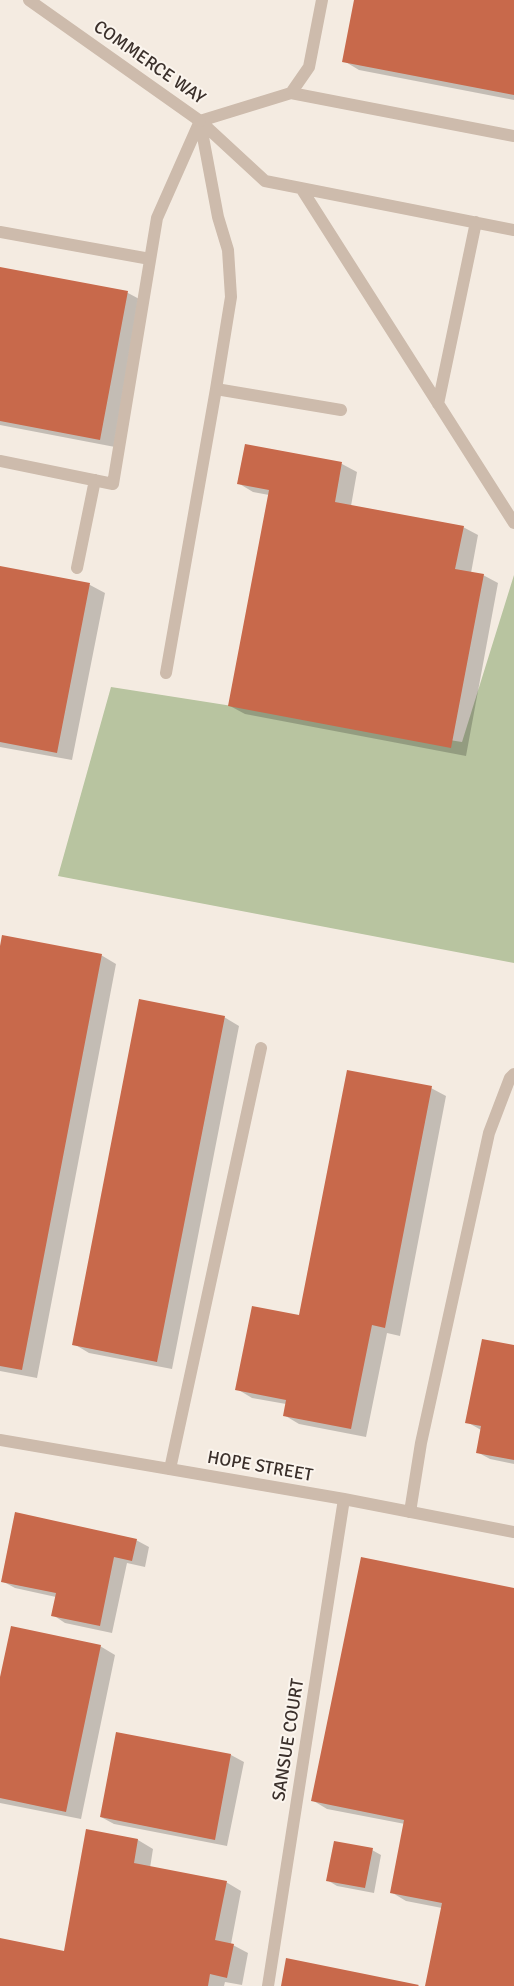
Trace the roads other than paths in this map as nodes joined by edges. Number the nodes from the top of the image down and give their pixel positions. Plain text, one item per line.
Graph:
1 (29, 0) edge
2 (322, 0) edge
3 (291, 93) junction
4 (200, 121) junction
5 (514, 136) edge
6 (301, 188) junction
7 (476, 222) junction
8 (514, 230) edge
9 (0, 232) edge
10 (150, 259) junction
11 (216, 389) junction
12 (438, 404) junction
13 (341, 410) dead end
14 (0, 462) edge
15 (95, 480) junction
16 (514, 523) edge
17 (77, 568) dead end
18 (166, 673) dead end
19 (262, 1048) dead end
20 (514, 1074) edge
21 (0, 1440) edge
22 (170, 1469) junction
23 (344, 1499) junction
24 (410, 1512) junction
25 (514, 1532) edge
26 (268, 1986) edge

1 - 4 street, COMMERCE WAY
2 - 3 street
3 - 4 street
3 - 5 street
4 - 6 street, COMMERCE WAY
4 - 10 street
4 - 11 street
6 - 7 street, COMMERCE WAY
6 - 12 street
7 - 8 street, COMMERCE WAY
7 - 12 street
9 - 10 street
10 - 15 street
11 - 13 street
11 - 18 street
12 - 16 street
14 - 15 street
15 - 17 street
19 - 22 street
20 - 24 street
21 - 22 street, HOPE STREET
22 - 23 street, HOPE STREET
23 - 24 street, HOPE STREET
23 - 26 street, SANSUE COURT
24 - 25 street, HOPE STREET

